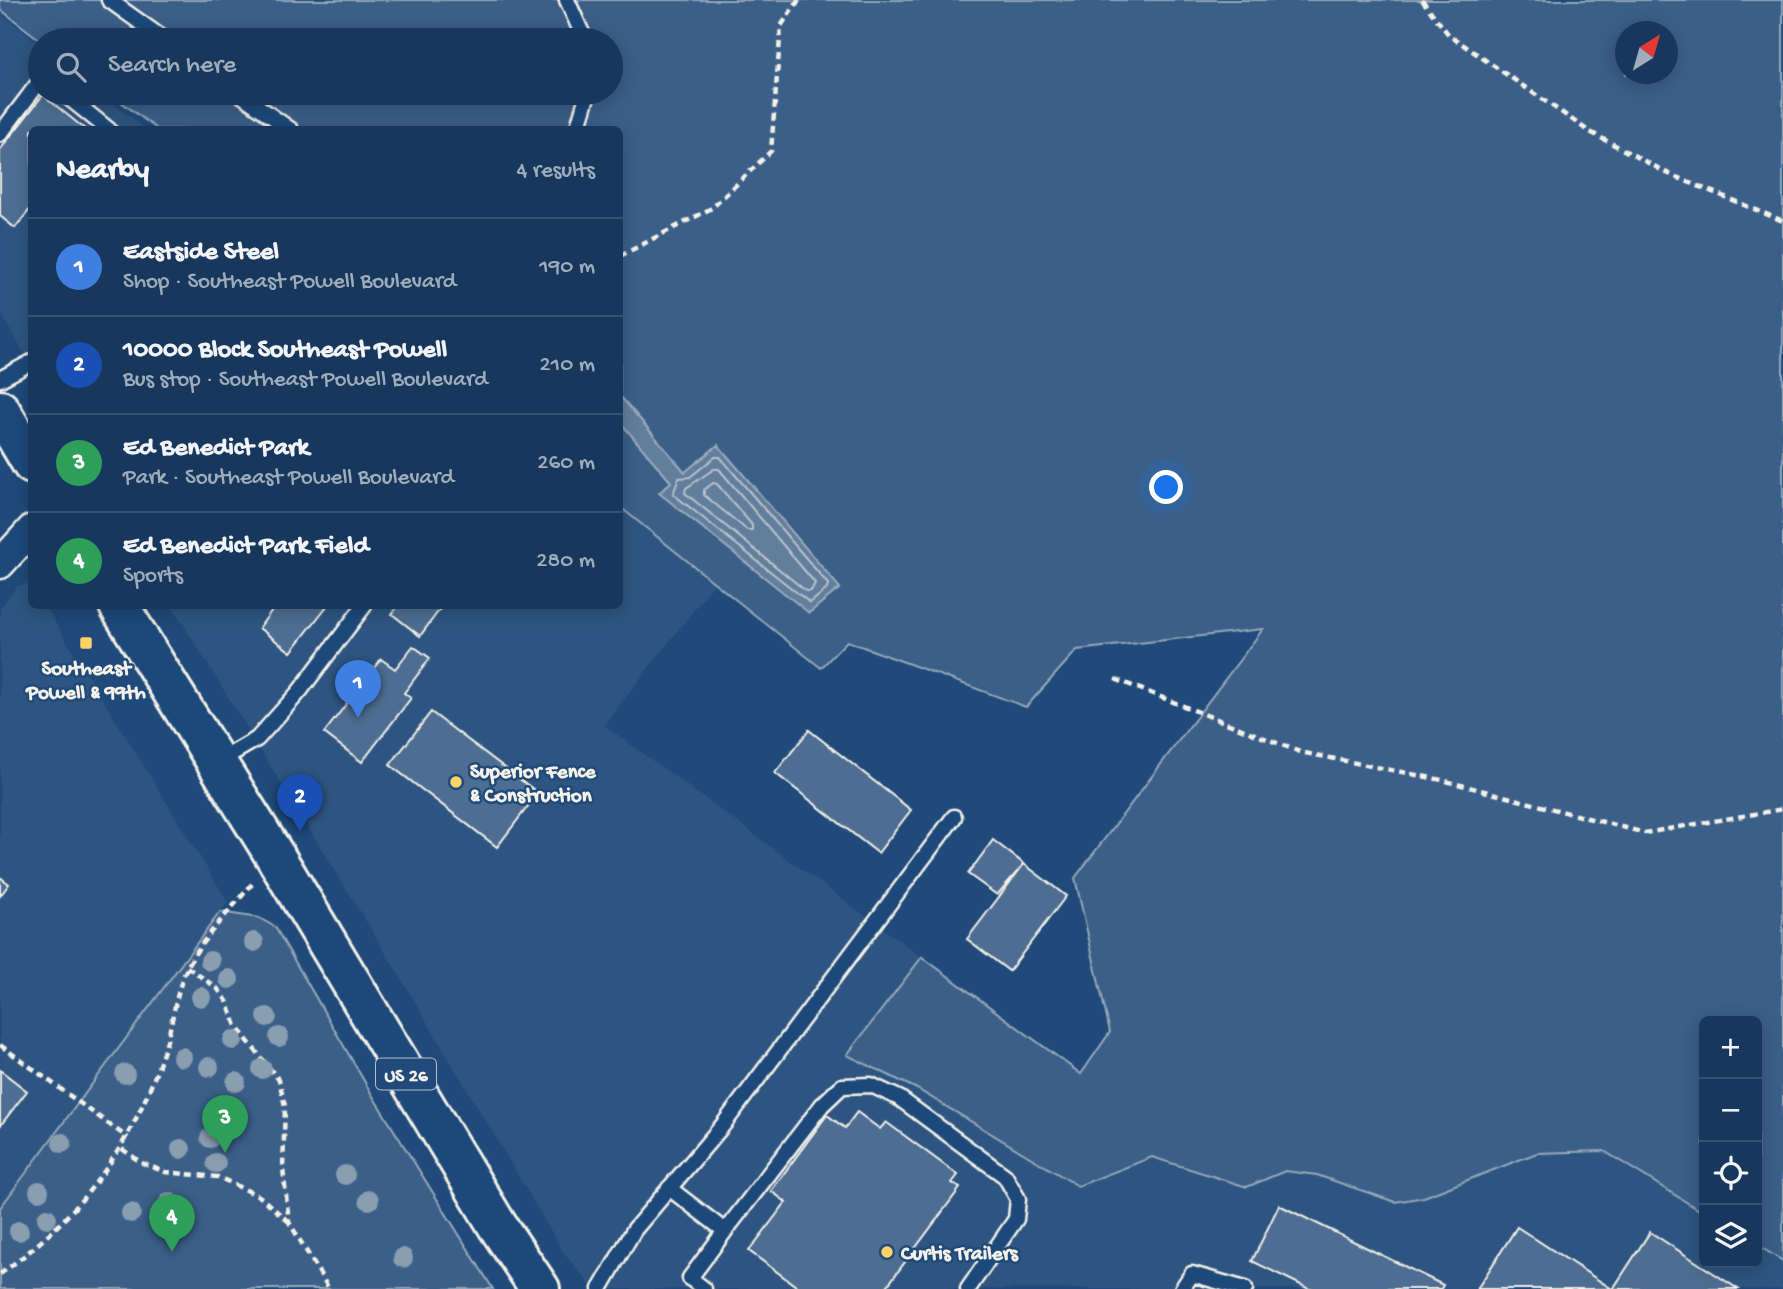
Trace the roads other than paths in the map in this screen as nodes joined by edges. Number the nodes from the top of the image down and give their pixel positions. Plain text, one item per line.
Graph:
1 (109, 0) edge
2 (567, 0) edge
3 (148, 28) edge
4 (580, 28) edge
5 (28, 97) edge
6 (78, 105) edge
7 (256, 105) edge
8 (585, 105) edge
9 (104, 126) edge
10 (285, 126) edge
11 (579, 126) edge
12 (0, 134) edge
13 (28, 364) edge
14 (0, 379) edge
15 (0, 410) edge
16 (28, 457) edge
17 (28, 533) edge
18 (0, 564) edge
19 (121, 609) edge
20 (362, 609) edge
21 (214, 763) junction
22 (954, 817) dead end
23 (669, 1188) junction
24 (725, 1231) junction
25 (540, 1289) edge
26 (600, 1289) edge
27 (704, 1289) edge
28 (968, 1289) edge
29 (1182, 1289) edge
30 (1245, 1289) edge

1 - 3 lane
2 - 4 lane
5 - 12 lane
6 - 9 lane
7 - 10 lane
8 - 11 lane
13 - 14 lane
15 - 16 main road
17 - 18 street
19 - 21 main road, US 26
20 - 21 lane
21 - 25 main road, US 26
22 - 23 lane
23 - 24 lane
23 - 26 lane
24 - 27 lane
24 - 28 lane
29 - 30 lane

